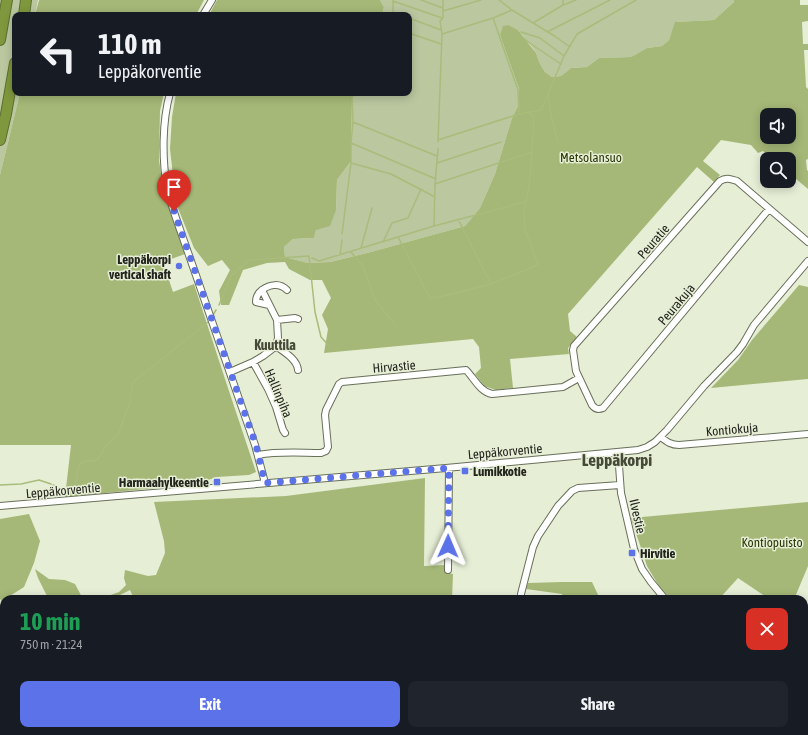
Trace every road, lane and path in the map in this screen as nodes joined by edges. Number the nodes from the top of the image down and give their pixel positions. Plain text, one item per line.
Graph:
1 (7, 0) edge
2 (26, 0) edge
3 (212, 0) edge
4 (24, 12) edge
5 (206, 12) edge
6 (0, 40) edge
7 (12, 80) edge
8 (169, 96) edge
9 (0, 140) edge
10 (769, 209) junction
11 (808, 242) edge
12 (808, 261) edge
13 (262, 290) junction
14 (287, 290) dead end
15 (269, 305) junction
16 (298, 319) dead end
17 (277, 320) junction
18 (276, 346) junction
19 (253, 362) junction
20 (298, 370) dead end
21 (230, 372) junction
22 (578, 378) junction
23 (597, 409) joint
24 (285, 434) dead end
25 (808, 434) edge
26 (661, 437) junction
27 (618, 452) junction
28 (258, 455) junction
29 (449, 468) junction
30 (265, 483) junction
31 (620, 485) junction
32 (0, 506) edge
33 (448, 570) dead end
34 (521, 595) edge
35 (662, 595) edge

1 - 6 highway
2 - 4 highway
3 - 5 street
7 - 9 highway
8 - 21 street
10 - 11 street, Peuratie
10 - 22 street, Peuratie
10 - 23 street, Peurakuja
12 - 26 street, Leppäkorventie
13 - 14 street
13 - 15 street
13 - 15 street
15 - 17 street
16 - 17 street
17 - 18 street
18 - 19 street
18 - 20 street
19 - 21 street
19 - 24 street, Hallinpiha
21 - 28 street
22 - 23 street, Peuratie
22 - 28 street, Hirvastie
25 - 26 street, Kontiokuja
26 - 27 street, Leppäkorventie
27 - 29 street, Leppäkorventie
27 - 31 street, Ilvestie
28 - 30 street
29 - 30 street, Leppäkorventie
29 - 33 street
30 - 32 street, Leppäkorventie
31 - 34 street
31 - 35 street, Ilvestie

